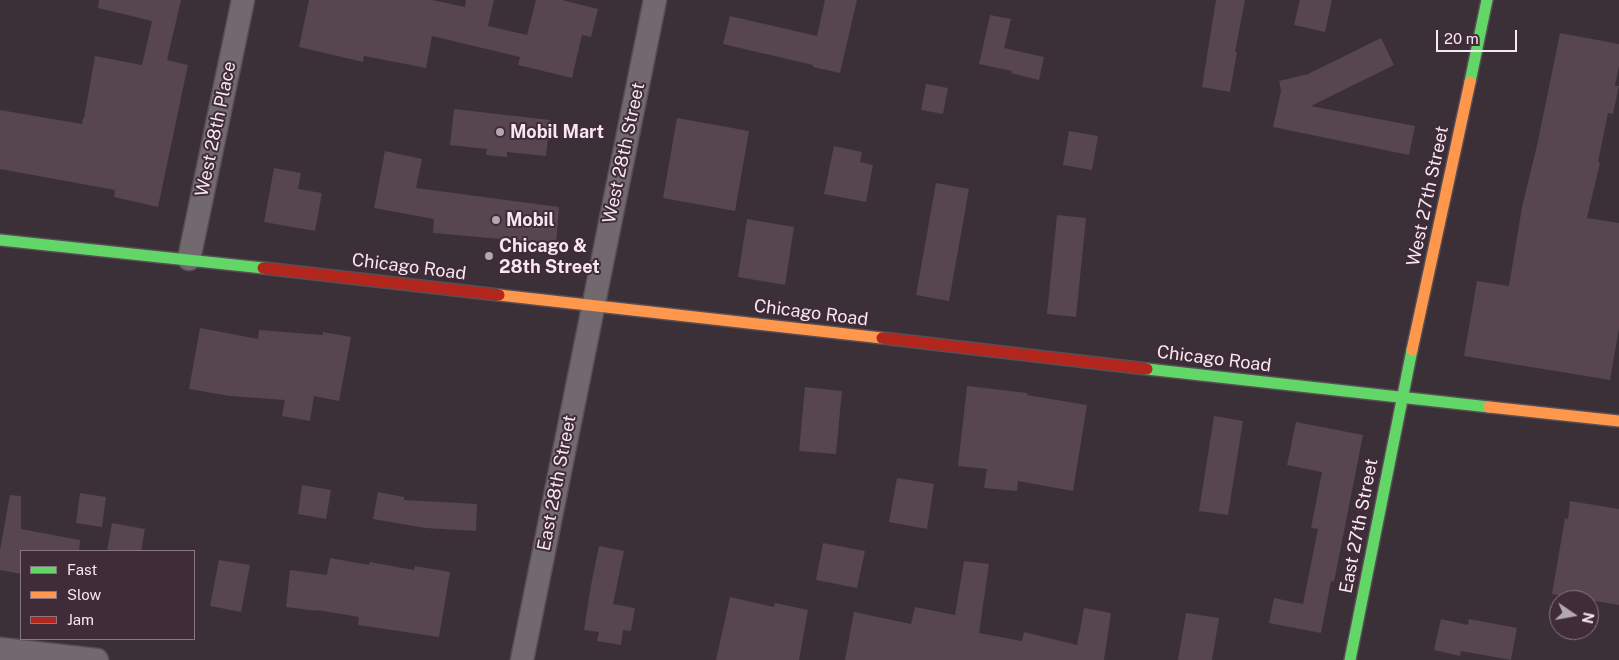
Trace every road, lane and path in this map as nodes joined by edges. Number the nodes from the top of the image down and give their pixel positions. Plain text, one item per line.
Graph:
1 (243, 0) edge
2 (655, 0) edge
3 (1487, 0) edge
4 (0, 240) edge
5 (189, 259) junction
6 (592, 305) junction
7 (1402, 398) junction
8 (1619, 420) edge
9 (0, 649) edge
10 (97, 660) edge
11 (522, 660) edge
12 (1350, 660) edge

1 - 5 street, West 28th Place
2 - 6 street, West 28th Street
3 - 7 main road, West 27th Street
4 - 5 main road, Chicago Road
5 - 6 main road, Chicago Road
6 - 7 main road, Chicago Road
6 - 11 street, East 28th Street
7 - 8 main road, Chicago Road
7 - 12 main road, East 27th Street
9 - 10 street

